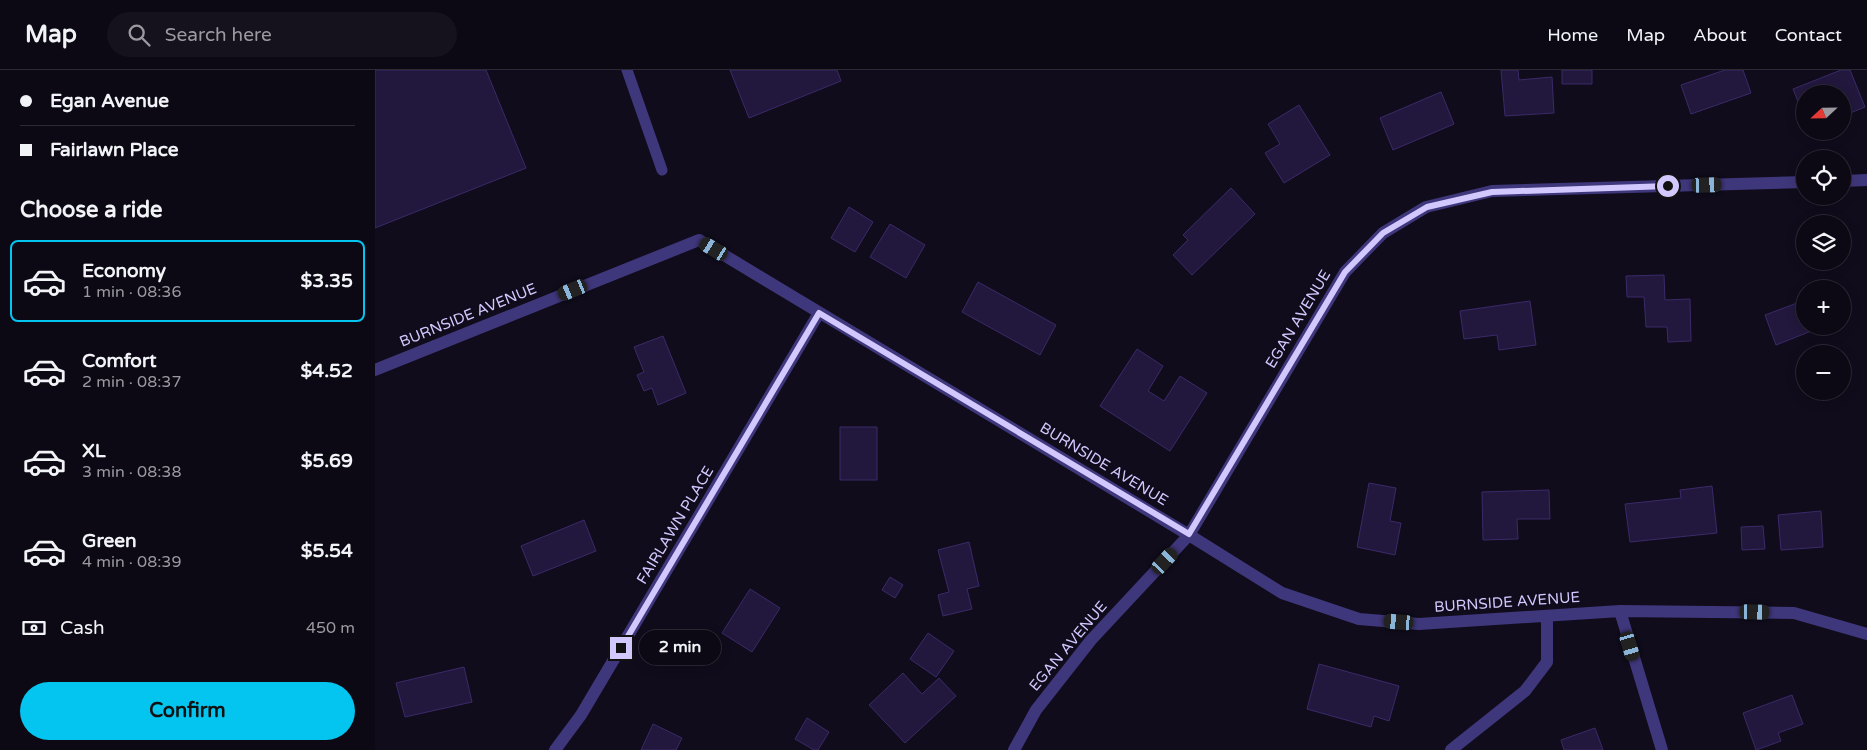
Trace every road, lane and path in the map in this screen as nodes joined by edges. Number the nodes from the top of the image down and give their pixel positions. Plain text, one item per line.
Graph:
1 (627, 70) edge
2 (661, 170) dead end
3 (1867, 180) edge
4 (1851, 181) edge
5 (1796, 182) edge
6 (819, 313) junction
7 (375, 370) edge
8 (1189, 534) junction
9 (1620, 611) junction
10 (1547, 616) junction
11 (1867, 634) edge
12 (555, 750) edge
13 (1014, 750) edge
14 (1451, 750) edge
15 (1662, 750) edge

1 - 2 lane
3 - 4 street
5 - 8 street, EGAN AVENUE
6 - 7 street, BURNSIDE AVENUE
6 - 8 street, BURNSIDE AVENUE
6 - 12 street, FAIRLAWN PLACE
8 - 10 street, BURNSIDE AVENUE
8 - 13 street, EGAN AVENUE
9 - 10 street, BURNSIDE AVENUE
9 - 11 street, BURNSIDE AVENUE
9 - 15 street
10 - 14 street

